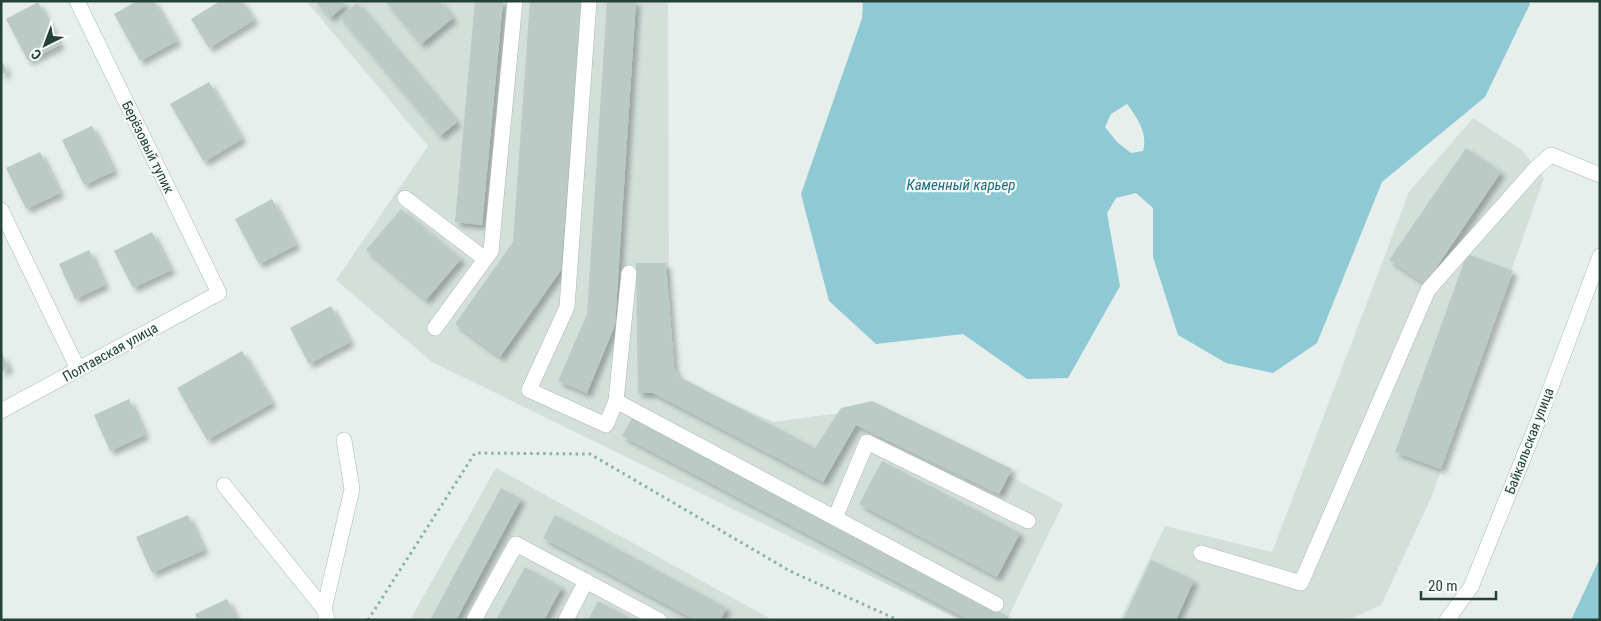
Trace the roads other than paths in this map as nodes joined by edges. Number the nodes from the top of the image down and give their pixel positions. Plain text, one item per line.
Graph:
1 (77, 1) edge
2 (515, 1) edge
3 (589, 1) edge
4 (1600, 175) edge
5 (405, 198) dead end
6 (1, 210) edge
7 (1600, 256) edge
8 (485, 259) junction
9 (629, 273) dead end
10 (219, 293) joint
11 (435, 328) dead end
12 (78, 369) junction
13 (616, 401) junction
14 (1, 411) edge
15 (344, 440) dead end
16 (224, 485) dead end
17 (835, 518) junction
18 (1028, 521) dead end
19 (1201, 553) dead end
20 (586, 581) junction
21 (996, 604) dead end
22 (326, 614) edge
23 (657, 619) edge
24 (474, 620) edge
25 (566, 620) edge
26 (1447, 620) edge

1 - 10 street, Берёзовый тупик
2 - 8 street
3 - 13 street
4 - 19 street
5 - 8 street
6 - 12 street
7 - 26 street, Байкальская улица
8 - 11 street
9 - 13 street
10 - 12 street, Полтавская улица
12 - 14 street, Полтавская улица
13 - 17 street
15 - 22 street
16 - 22 street
17 - 18 street
17 - 21 street
20 - 23 street
20 - 24 street
20 - 25 street

